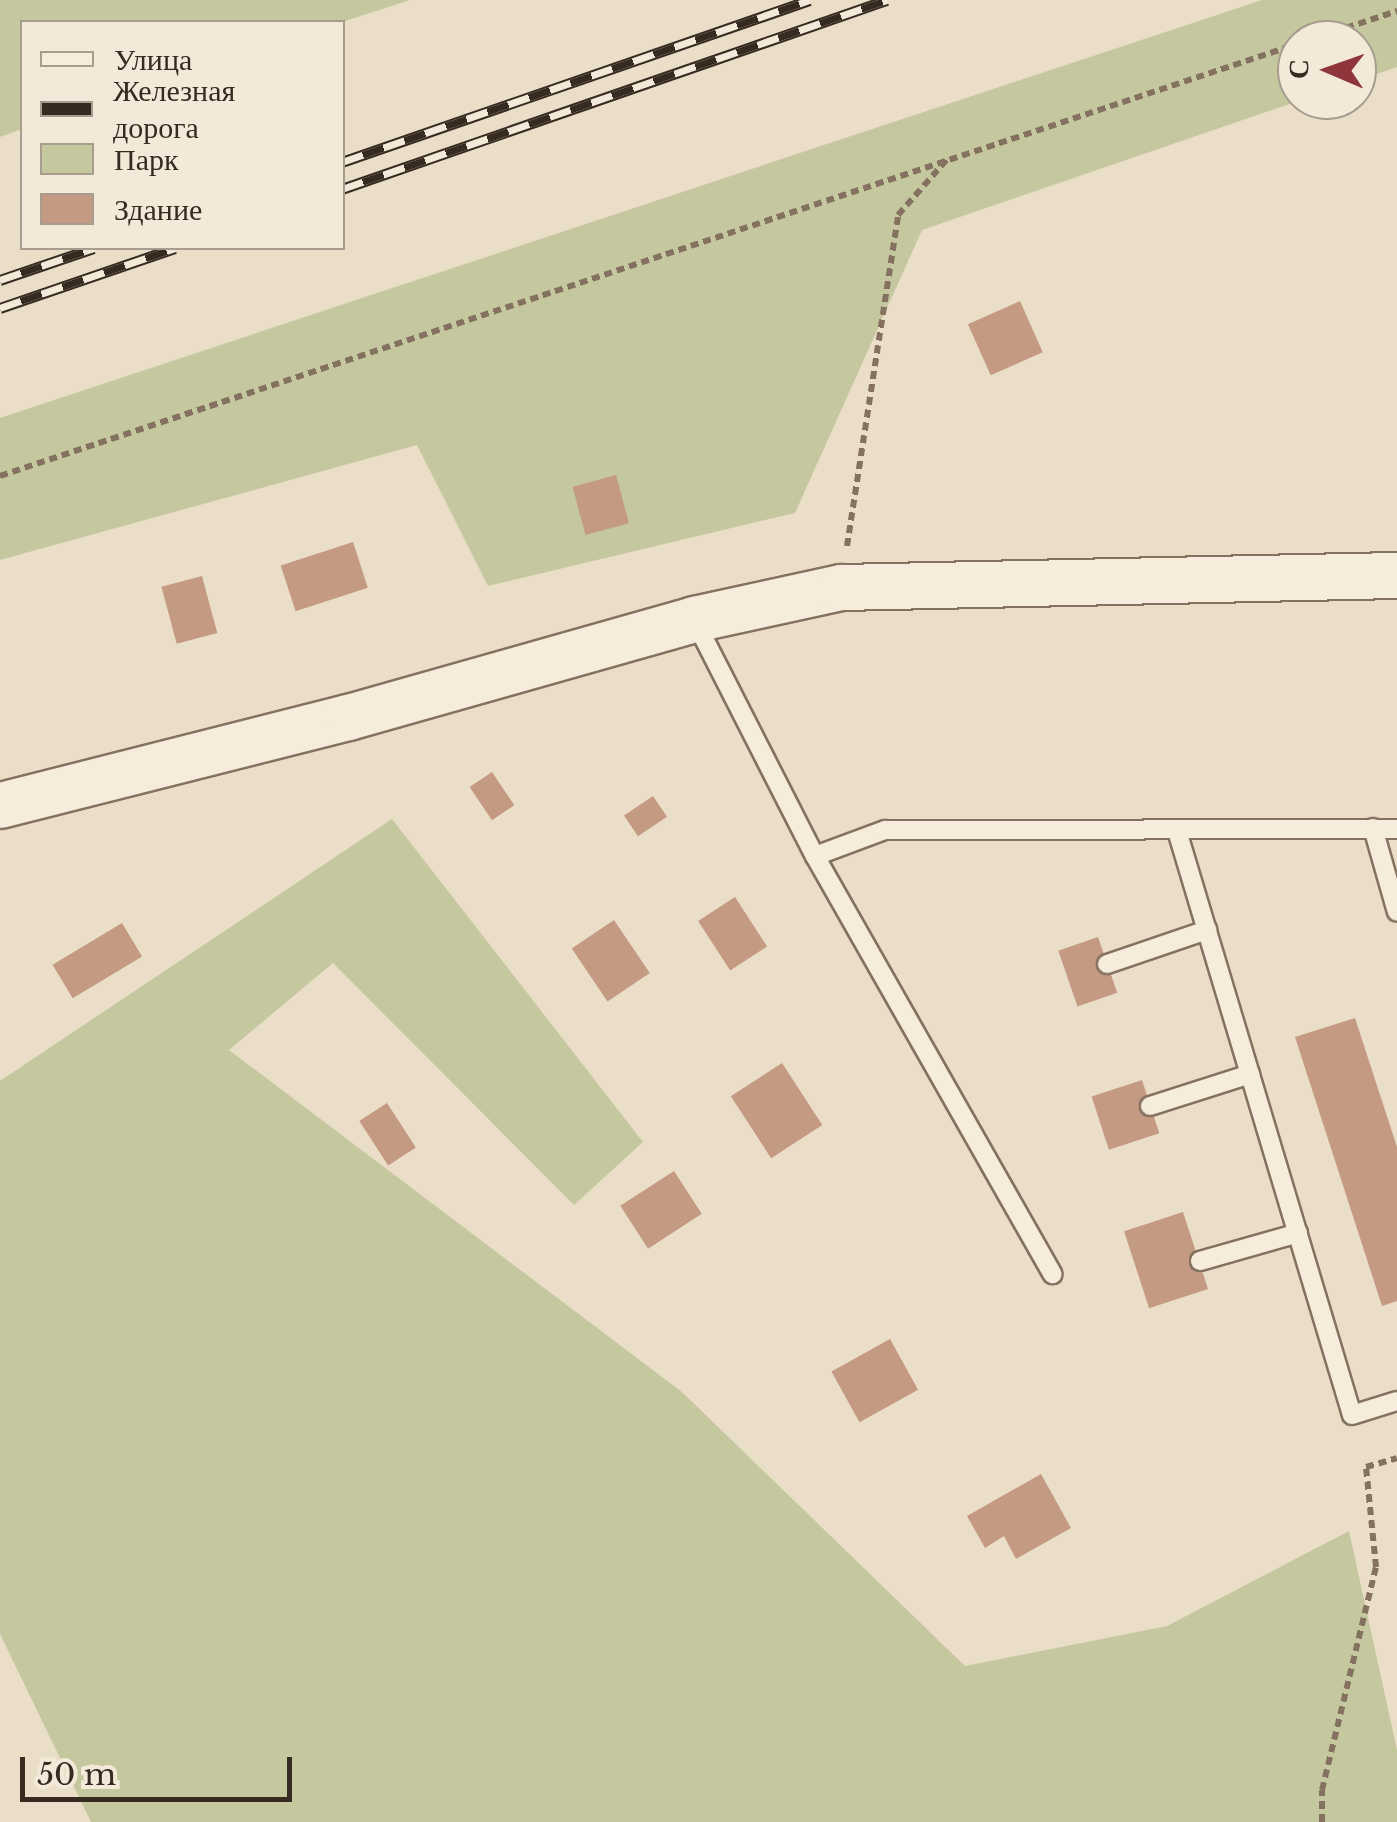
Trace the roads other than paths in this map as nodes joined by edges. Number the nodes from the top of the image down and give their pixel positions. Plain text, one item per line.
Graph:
1 (1397, 575) edge
2 (694, 619) junction
3 (0, 805) edge
4 (1373, 828) junction
5 (1397, 829) edge
6 (1178, 834) junction
7 (815, 856) junction
8 (1397, 912) edge
9 (1207, 930) junction
10 (1107, 964) dead end
11 (1250, 1074) junction
12 (1150, 1106) dead end
13 (1298, 1232) junction
14 (1200, 1261) dead end
15 (1052, 1274) dead end
16 (1397, 1402) edge

1 - 2 street
2 - 3 street
2 - 7 lane
4 - 5 lane
4 - 6 lane
4 - 8 lane
6 - 7 lane
6 - 9 lane
7 - 15 lane
9 - 10 lane
9 - 11 lane
11 - 12 lane
11 - 13 lane
13 - 14 lane
13 - 16 lane

